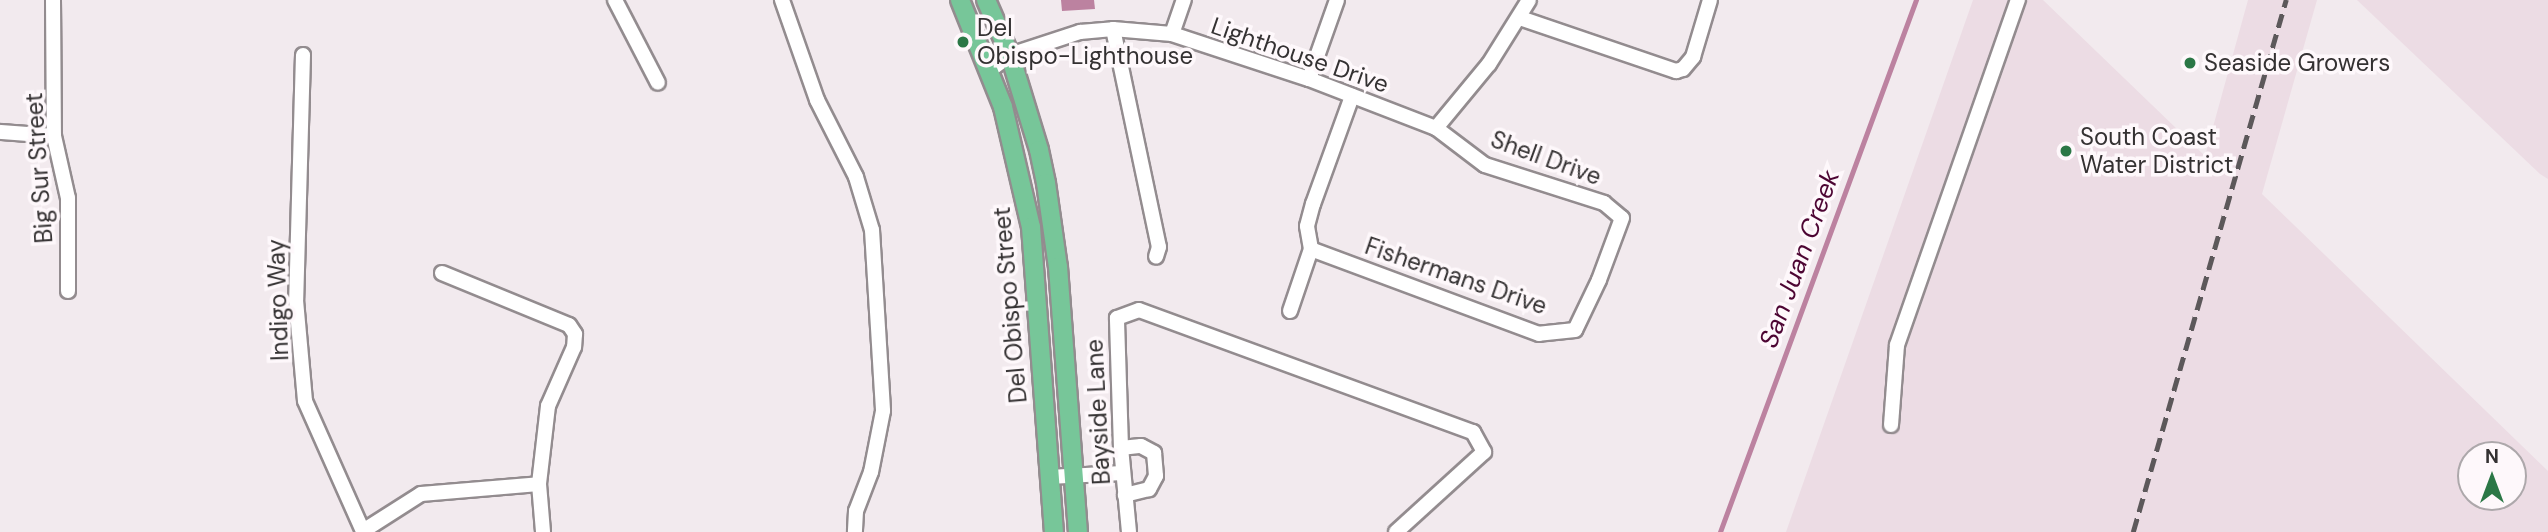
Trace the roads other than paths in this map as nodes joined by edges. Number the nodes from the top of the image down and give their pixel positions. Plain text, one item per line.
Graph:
1 (53, 0) edge
2 (615, 0) edge
3 (782, 0) edge
4 (960, 0) edge
5 (986, 0) edge
6 (1184, 0) edge
7 (1337, 0) edge
8 (1529, 0) edge
9 (1710, 0) edge
10 (2018, 0) edge
11 (1520, 18) junction
12 (1113, 29) junction
13 (1172, 34) junction
14 (303, 55) dead end
15 (1010, 55) junction
16 (989, 71) junction
17 (1309, 79) junction
18 (658, 83) dead end
19 (1352, 96) junction
20 (1436, 128) junction
21 (0, 132) edge
22 (54, 135) junction
23 (1311, 249) junction
24 (1156, 257) dead end
25 (442, 273) dead end
26 (1599, 280) joint
27 (68, 291) dead end
28 (1290, 311) dead end
29 (1891, 425) dead end
30 (1121, 448) junction
31 (1122, 473) junction
32 (1074, 476) junction
33 (1049, 478) junction
34 (539, 484) junction
35 (1125, 495) junction
36 (363, 532) edge
37 (543, 532) edge
38 (855, 532) edge
39 (1054, 532) edge
40 (1078, 532) edge
41 (1129, 532) edge
42 (1396, 532) edge

1 - 22 street, Big Sur Street
2 - 18 street
3 - 38 street
4 - 16 main road, Del Obispo Street
5 - 15 main road, Del Obispo Street
6 - 13 street
7 - 17 street
8 - 11 street
9 - 11 street
10 - 29 street
11 - 20 street
12 - 13 street, Lighthouse Drive
12 - 15 street, Lighthouse Drive
12 - 24 street
13 - 17 street, Lighthouse Drive
14 - 36 street, Indigo Way
15 - 16 street, Lighthouse Drive
15 - 32 main road, Del Obispo Street
16 - 33 main road, Del Obispo Street
17 - 19 street, Lighthouse Drive
19 - 20 street, Lighthouse Drive
19 - 23 street
20 - 26 street, Shell Drive
21 - 22 street
22 - 27 street, Big Sur Street
23 - 26 street, Fishermans Drive
23 - 28 street
25 - 34 street
30 - 31 street, Bayside Lane
30 - 35 street
30 - 42 street, Bayside Lane
31 - 32 street
31 - 35 street, Bayside Lane
32 - 33 street
32 - 40 main road, Del Obispo Street
33 - 39 main road, Del Obispo Street
34 - 36 street
34 - 37 street
35 - 41 street, Bayside Lane

